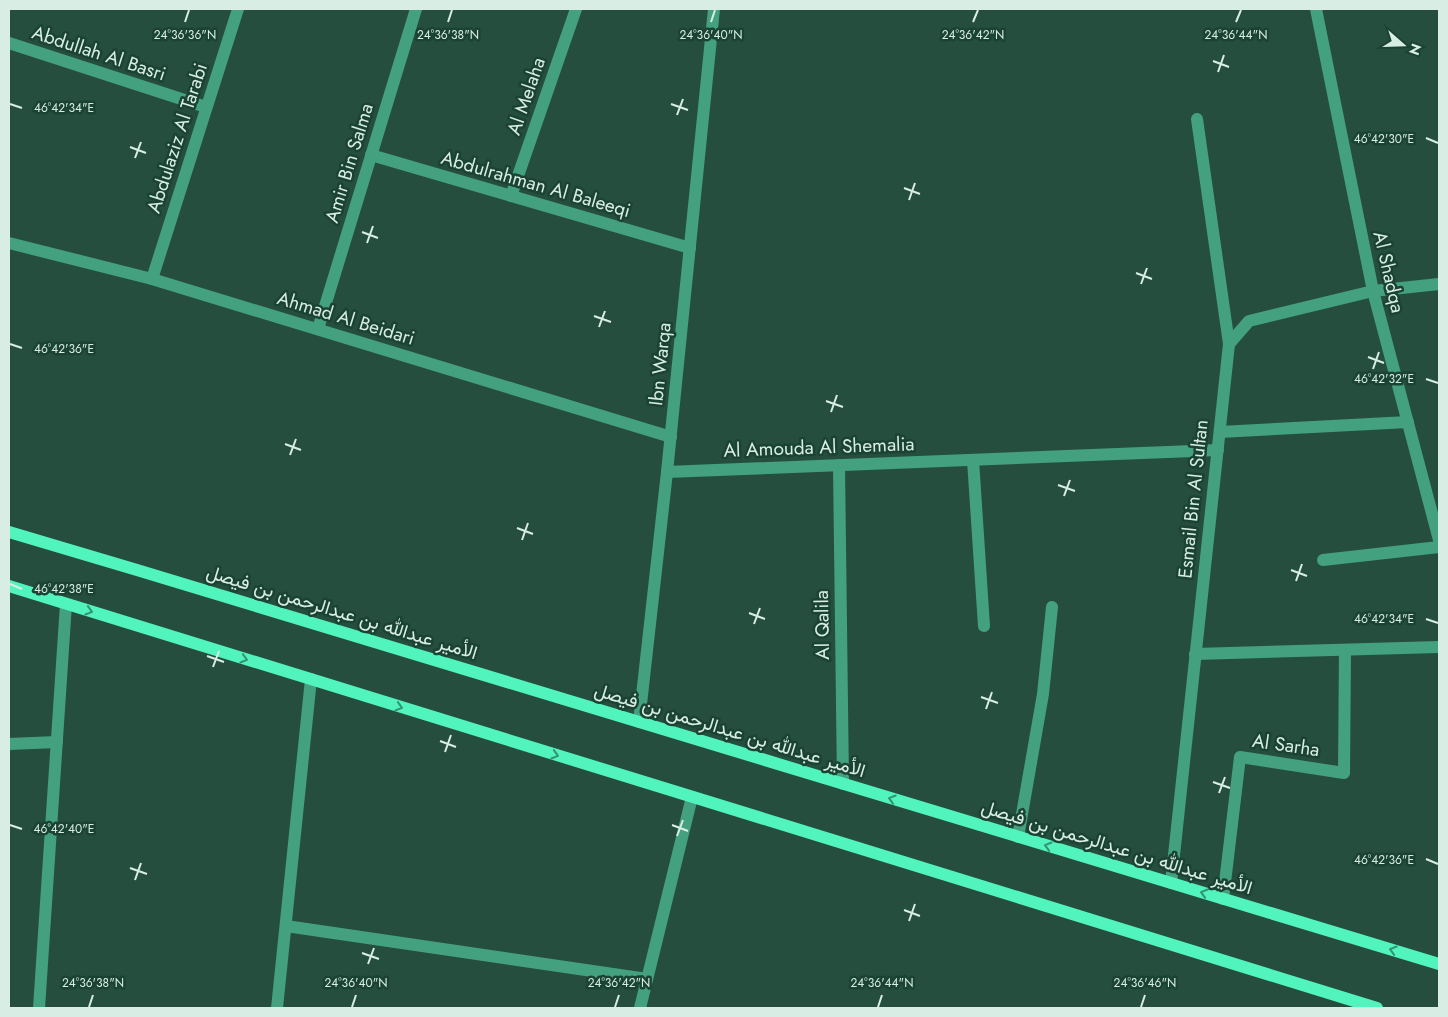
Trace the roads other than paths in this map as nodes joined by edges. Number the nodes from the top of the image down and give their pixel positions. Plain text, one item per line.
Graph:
1 (238, 9) edge
2 (416, 9) edge
3 (576, 9) edge
4 (714, 9) edge
5 (1316, 9) edge
6 (9, 43) edge
7 (206, 107) junction
8 (1197, 119) dead end
9 (371, 155) junction
10 (511, 196) junction
11 (9, 243) edge
12 (690, 248) junction
13 (152, 279) junction
14 (1439, 284) edge
15 (1373, 291) junction
16 (318, 329) junction
17 (1229, 344) junction
18 (1408, 422) junction
19 (1220, 432) junction
20 (671, 437) junction
21 (1218, 450) junction
22 (973, 460) junction
23 (839, 465) junction
24 (667, 472) junction
25 (9, 532) edge
26 (1439, 540) edge
27 (1439, 546) edge
28 (1322, 560) dead end
29 (9, 586) edge
30 (66, 604) junction
31 (1052, 607) dead end
32 (984, 626) dead end
33 (1439, 647) edge
34 (1345, 650) junction
35 (1195, 654) junction
36 (311, 679) junction
37 (639, 722) junction
38 (57, 742) junction
39 (9, 744) edge
40 (843, 784) junction
41 (692, 797) junction
42 (1018, 837) junction
43 (1171, 883) junction
44 (1223, 899) junction
45 (286, 926) junction
46 (1439, 964) edge
47 (647, 979) junction
48 (39, 1008) edge
49 (277, 1008) edge
50 (640, 1008) edge
51 (1378, 1008) edge

1 - 7 street, Abdulaziz Al Tarabi
2 - 9 street, Amir Bin Salma
3 - 10 street, Al Melaha
4 - 12 street, Ibn Warqa
5 - 15 street, Al Shadqa
6 - 7 street, Abdullah Al Basri
7 - 13 street, Abdulaziz Al Tarabi
8 - 17 street, Esmail Bin Al Sultan
9 - 10 street, Abdulrahman Al Baleeqi
9 - 16 street, Amir Bin Salma
10 - 12 street, Abdulrahman Al Baleeqi
11 - 13 street, Ahmad Al Beidari
12 - 20 street, Ibn Warqa
13 - 16 street, Ahmad Al Beidari
14 - 15 street
15 - 17 street
15 - 18 street, Al Shadqa
16 - 20 street, Ahmad Al Beidari
17 - 19 street, Esmail Bin Al Sultan
18 - 19 street
18 - 26 street, Al Shadqa
19 - 21 street, Esmail Bin Al Sultan
20 - 24 street, Ibn Warqa
21 - 22 street, Al Amouda Al Shemalia
21 - 35 street, Esmail Bin Al Sultan
22 - 23 street, Al Amouda Al Shemalia
22 - 32 street
23 - 24 street, Al Amouda Al Shemalia
23 - 40 street, Al Qalila
24 - 37 street, Ibn Warqa
25 - 37 main road, الأمير عبدالله بن عبدالرحمن بن فيصل
27 - 28 street
29 - 30 main road
30 -> 36 main road
30 - 38 street
31 - 42 street
33 - 34 street
34 - 35 street
34 - 44 street, Al Sarha
35 - 43 street, Esmail Bin Al Sultan
36 -> 41 main road
36 - 45 street
37 - 40 main road, الأمير عبدالله بن عبدالرحمن بن فيصل
38 - 39 street
38 - 48 street
42 -> 40 main road, الأمير عبدالله بن عبدالرحمن بن فيصل
41 - 47 street
41 - 51 main road
43 -> 42 main road, الأمير عبدالله بن عبدالرحمن بن فيصل
44 -> 43 main road, الأمير عبدالله بن عبدالرحمن بن فيصل
46 -> 44 main road, الأمير عبدالله بن عبدالرحمن بن فيصل
45 - 47 street
45 - 49 street
47 - 50 street

